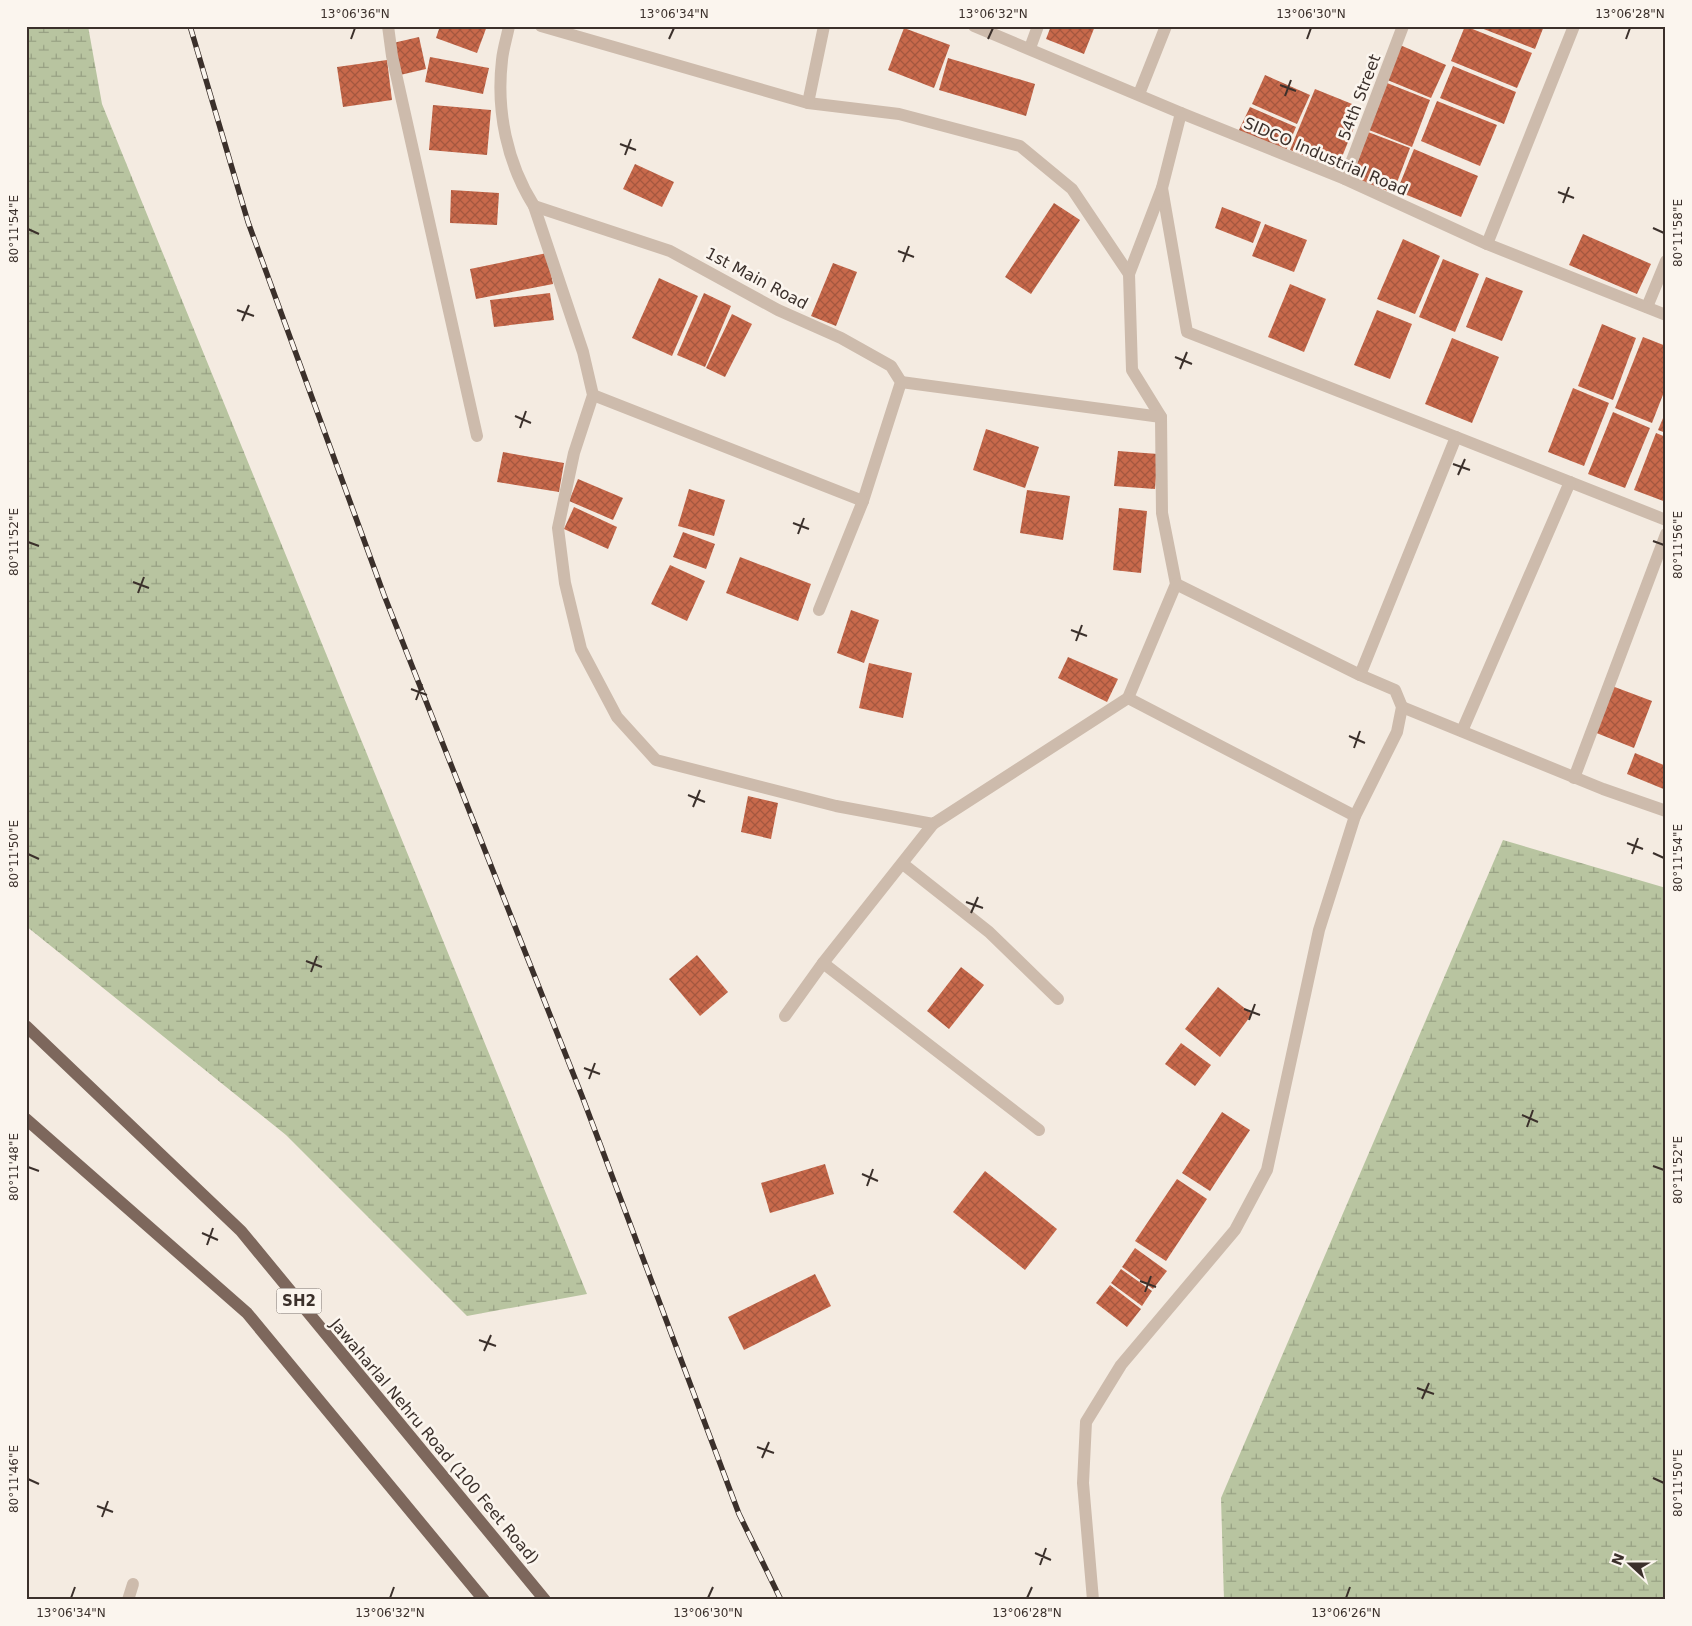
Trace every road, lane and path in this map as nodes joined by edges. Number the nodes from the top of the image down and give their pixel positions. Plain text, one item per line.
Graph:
1 (388, 26) edge
2 (510, 26) edge
3 (541, 26) edge
4 (824, 26) edge
5 (974, 26) edge
6 (1038, 26) edge
7 (1166, 26) edge
8 (1403, 26) edge
9 (1574, 26) edge
10 (1030, 48) junction
11 (1138, 94) junction
12 (808, 103) junction
13 (1181, 113) junction
14 (1345, 179) junction
15 (1162, 188) junction
16 (534, 206) junction
17 (1487, 244) junction
18 (1666, 261) edge
19 (1129, 274) junction
20 (1647, 307) junction
21 (1666, 315) edge
22 (900, 382) junction
23 (593, 395) junction
24 (1161, 417) junction
25 (477, 436) dead end
26 (1456, 437) junction
27 (1570, 482) junction
28 (863, 501) junction
29 (1666, 520) edge
30 (1666, 534) edge
31 (1176, 584) junction
32 (819, 610) dead end
33 (1360, 675) junction
34 (1128, 698) junction
35 (1402, 707) junction
36 (1462, 731) junction
37 (1574, 778) junction
38 (1666, 810) edge
39 (1355, 816) junction
40 (934, 824) junction
41 (903, 864) junction
42 (823, 963) junction
43 (1058, 999) dead end
44 (785, 1016) dead end
45 (26, 1026) edge
46 (26, 1119) edge
47 (1039, 1130) dead end
48 (133, 1584) dead end
49 (128, 1600) edge
50 (484, 1600) edge
51 (545, 1600) edge
52 (1093, 1600) edge

1 - 25 street
2 - 16 street
3 - 12 street
4 - 12 street
5 - 10 street, SIDCO Industrial Road
6 - 10 street
7 - 11 street
8 - 14 street, 54th Street
9 - 17 street
10 - 11 street, SIDCO Industrial Road
11 - 13 street, SIDCO Industrial Road
12 - 19 street
13 - 14 street, SIDCO Industrial Road
13 - 15 street
14 - 17 street, SIDCO Industrial Road
15 - 19 street
15 - 26 street
16 - 22 street, 1st Main Road
16 - 23 street
17 - 20 street, SIDCO Industrial Road
18 - 20 street
19 - 24 street
20 - 21 street, SIDCO Industrial Road
22 - 24 street
22 - 28 street
23 - 28 street
23 - 40 street
24 - 31 street
26 - 27 street
26 - 33 street
27 - 29 street
27 - 36 street
28 - 32 street
30 - 37 street
31 - 33 street
31 - 34 street
33 - 35 street
34 - 39 street
34 - 40 street
35 - 36 street
35 - 39 street
36 - 37 street
37 - 38 street
39 - 52 street
40 - 41 street
41 - 42 street
41 - 43 street
42 - 44 street
42 - 47 street
45 - 51 main road, Jawaharlal Nehru Road (100 Feet Road) / SH2
46 - 50 main road, SH2
48 - 49 street

